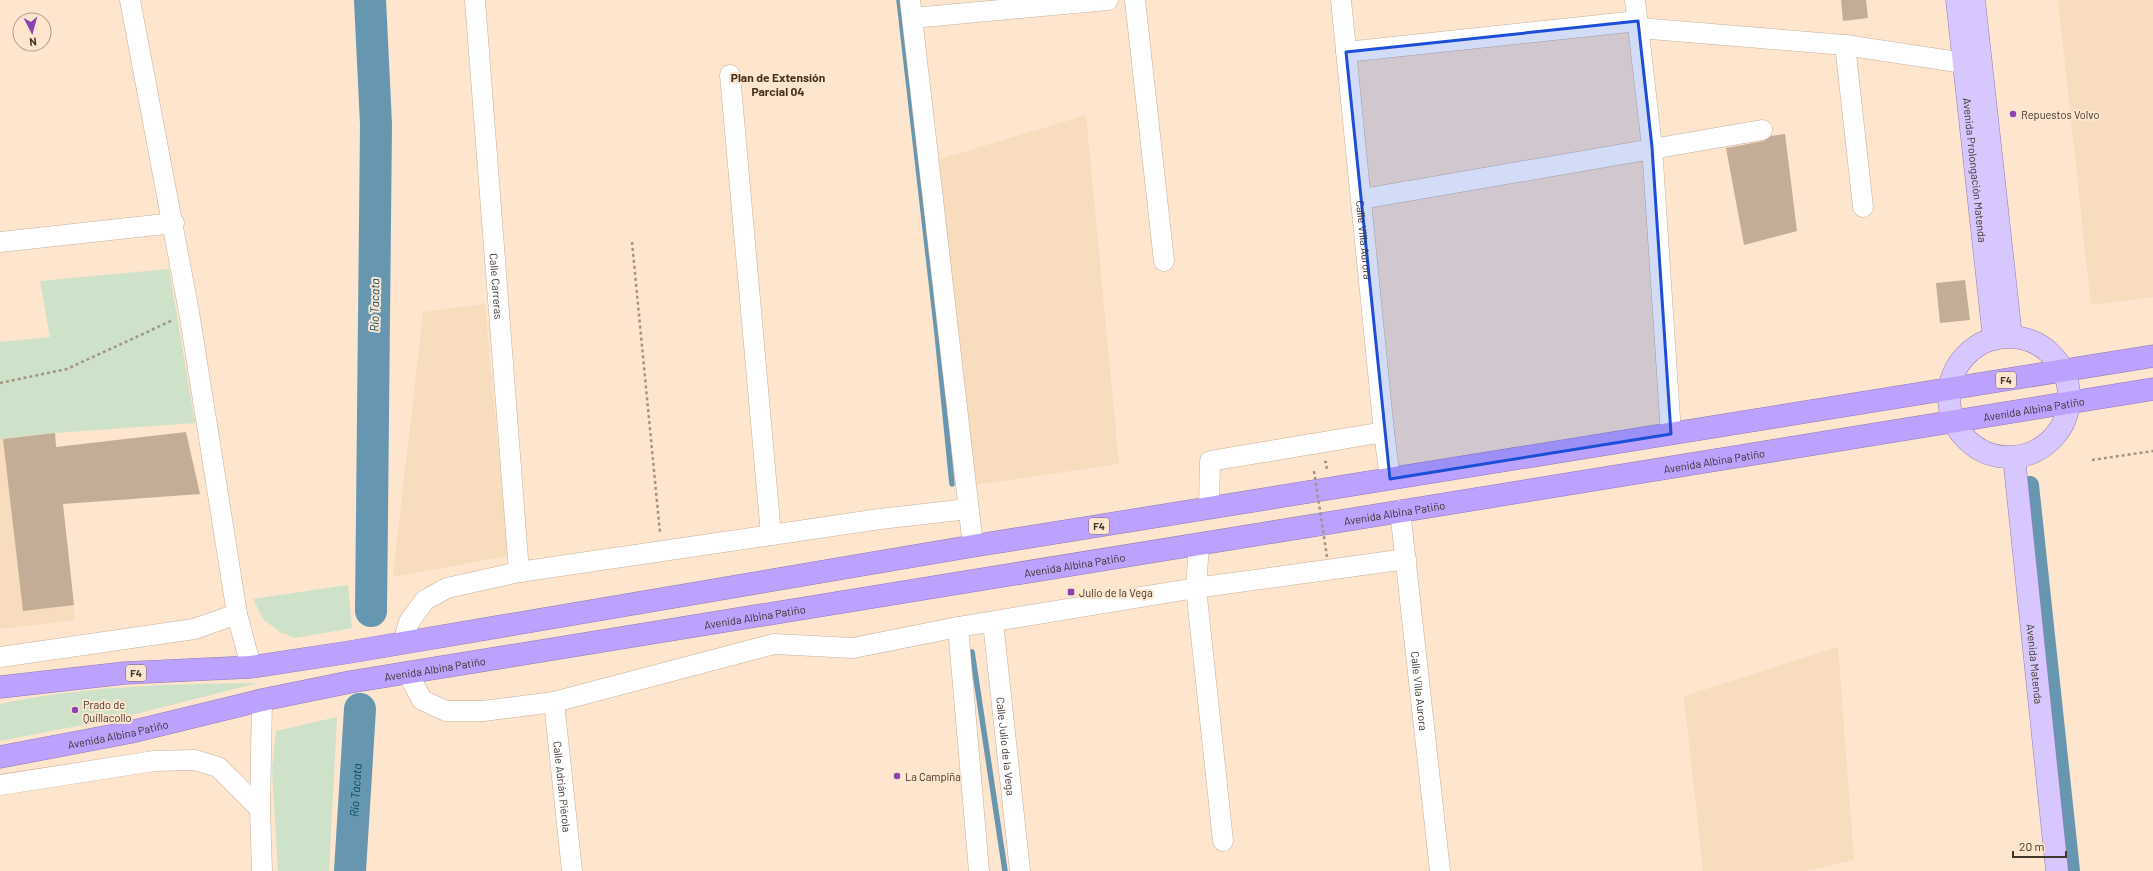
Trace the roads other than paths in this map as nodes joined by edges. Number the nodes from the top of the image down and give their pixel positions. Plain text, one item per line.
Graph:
1 (130, 0) edge
2 (475, 0) edge
3 (1108, 0) edge
4 (1135, 0) edge
5 (1341, 0) edge
6 (1635, 0) edge
7 (1957, 0) edge
8 (1974, 0) edge
9 (911, 9) edge
10 (1638, 25) junction
11 (1845, 45) junction
12 (1346, 52) junction
13 (1964, 63) junction
14 (730, 76) dead end
15 (1762, 130) dead end
16 (1652, 147) junction
17 (1362, 199) junction
18 (1863, 207) dead end
19 (174, 223) junction
20 (0, 242) edge
21 (1164, 261) dead end
22 (2002, 338) junction
23 (2153, 356) edge
24 (2064, 371) junction
25 (1948, 389) junction
26 (2153, 389) edge
27 (2068, 403) junction
28 (1954, 422) junction
29 (1384, 432) junction
30 (1671, 434) junction
31 (2014, 457) junction
32 (1390, 479) junction
33 (1209, 508) junction
34 (968, 509) junction
35 (1400, 510) junction
36 (771, 535) junction
37 (1199, 544) junction
38 (973, 546) junction
39 (1406, 559) junction
40 (519, 572) junction
41 (1196, 588) junction
42 (237, 614) junction
43 (993, 622) junction
44 (958, 627) junction
45 (404, 642) junction
46 (0, 657) edge
47 (250, 667) junction
48 (408, 672) junction
49 (0, 687) edge
50 (262, 700) junction
51 (554, 702) junction
52 (0, 757) edge
53 (0, 785) edge
54 (260, 809) junction
55 (1223, 841) dead end
56 (262, 871) edge
57 (572, 871) edge
58 (979, 871) edge
59 (1020, 871) edge
60 (1440, 871) edge
61 (2057, 871) edge

1 - 19 street
2 - 40 street, Calle Carreras
3 - 9 street
4 - 21 street
5 - 12 street, Calle Villa Aurora
6 - 10 street
7 - 13 main road, Avenida Prolongación Matenda
8 - 22 main road, Avenida Prolongación Matenda
9 - 34 street
10 - 11 street
10 - 12 street
10 - 16 street
11 - 13 street
11 - 18 street
12 - 17 street, Calle Villa Aurora
13 - 22 main road, Avenida Prolongación Matenda
14 - 36 street
15 - 16 street
16 - 17 street
16 - 30 street
17 - 29 street, Calle Villa Aurora
19 - 20 street
19 - 42 street
22 - 24 main road
22 - 25 main road
23 - 24 highway, F4
24 - 25 highway, F4
24 - 27 main road
25 - 28 main road
25 - 30 highway, F4
26 - 27 highway, Avenida Albina Patiño
27 - 28 highway, Avenida Albina Patiño
27 - 31 main road
28 - 31 main road
28 - 35 highway, Avenida Albina Patiño
29 - 32 street, Calle Villa Aurora
29 - 33 street
30 - 32 highway, F4
31 - 61 main road, Avenida Matenda
32 - 33 highway, F4
33 - 38 highway, F4
34 - 36 street
34 - 38 street
35 - 37 highway, Avenida Albina Patiño
35 - 39 street, Calle Villa Aurora
36 - 40 street
37 - 41 street
37 - 48 highway, Avenida Albina Patiño
38 - 45 highway, F4
39 - 41 street
39 - 60 street, Calle Villa Aurora
40 - 45 street
41 - 43 street
41 - 55 street
42 - 46 street
42 - 47 street
43 - 44 street
43 - 59 street, Calle Julio de la Vega
44 - 51 street
44 - 58 street
45 - 47 highway, F4
47 - 49 highway, F4
48 - 50 highway, Avenida Albina Patiño
48 - 51 street
50 - 52 highway, Avenida Albina Patiño
50 - 54 street
51 - 57 street, Calle Adrián Piérola
53 - 54 street
54 - 56 street

